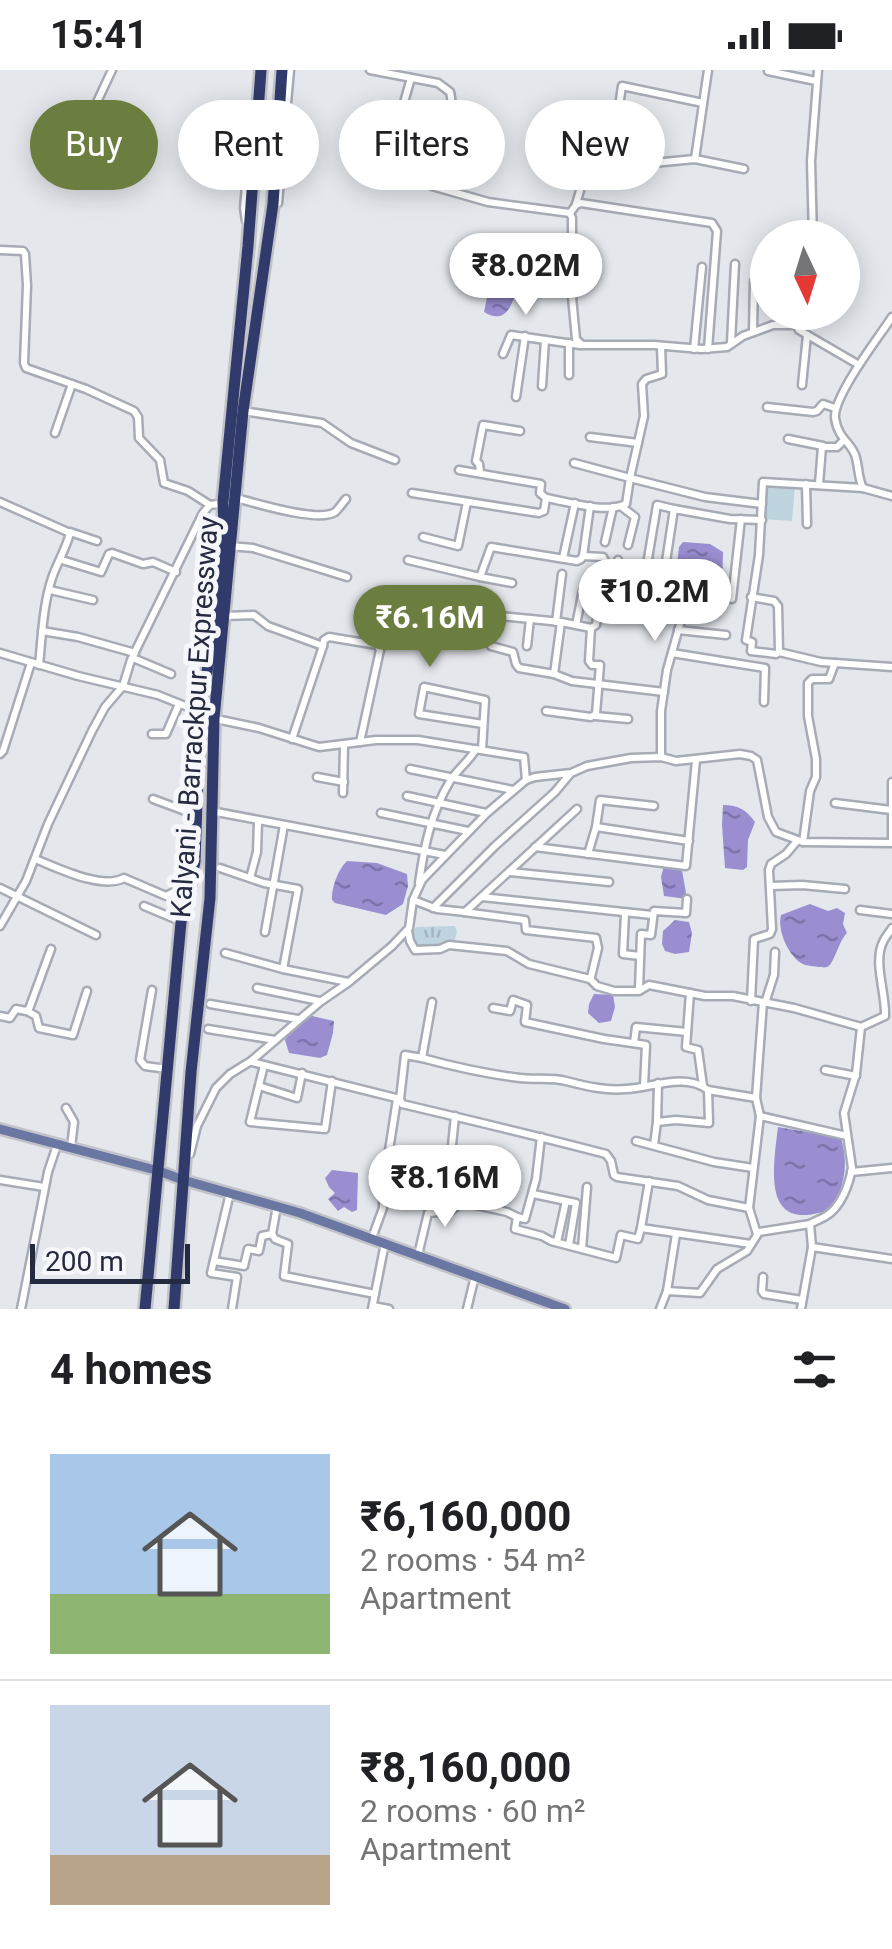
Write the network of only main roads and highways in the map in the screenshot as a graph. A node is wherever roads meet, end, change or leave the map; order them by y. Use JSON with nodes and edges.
{"nodes":[{"id":1,"x":258,"y":70,"type":"edge"},
{"id":2,"x":282,"y":70,"type":"edge"},
{"id":3,"x":225,"y":502,"type":"junction"},
{"id":4,"x":0,"y":1129,"type":"edge"},
{"id":5,"x":159,"y":1171,"type":"junction"},
{"id":6,"x":183,"y":1180,"type":"junction"},
{"id":7,"x":145,"y":1309,"type":"edge"},
{"id":8,"x":174,"y":1309,"type":"edge"},
{"id":9,"x":565,"y":1309,"type":"edge"}],
"edges":[{"from":1,"to":3,"type":"highway"},
{"from":2,"to":3,"type":"highway","name":"Kalyani - Barrackpur Expressway"},
{"from":3,"to":5,"type":"highway"},
{"from":3,"to":6,"type":"highway","name":"Kalyani - Barrackpur Expressway"},
{"from":4,"to":5,"type":"main road"},
{"from":5,"to":6,"type":"main road"},
{"from":5,"to":7,"type":"highway"},
{"from":6,"to":8,"type":"highway","name":"Kalyani - Barrackpur Expressway"},
{"from":6,"to":9,"type":"main road"}]}
